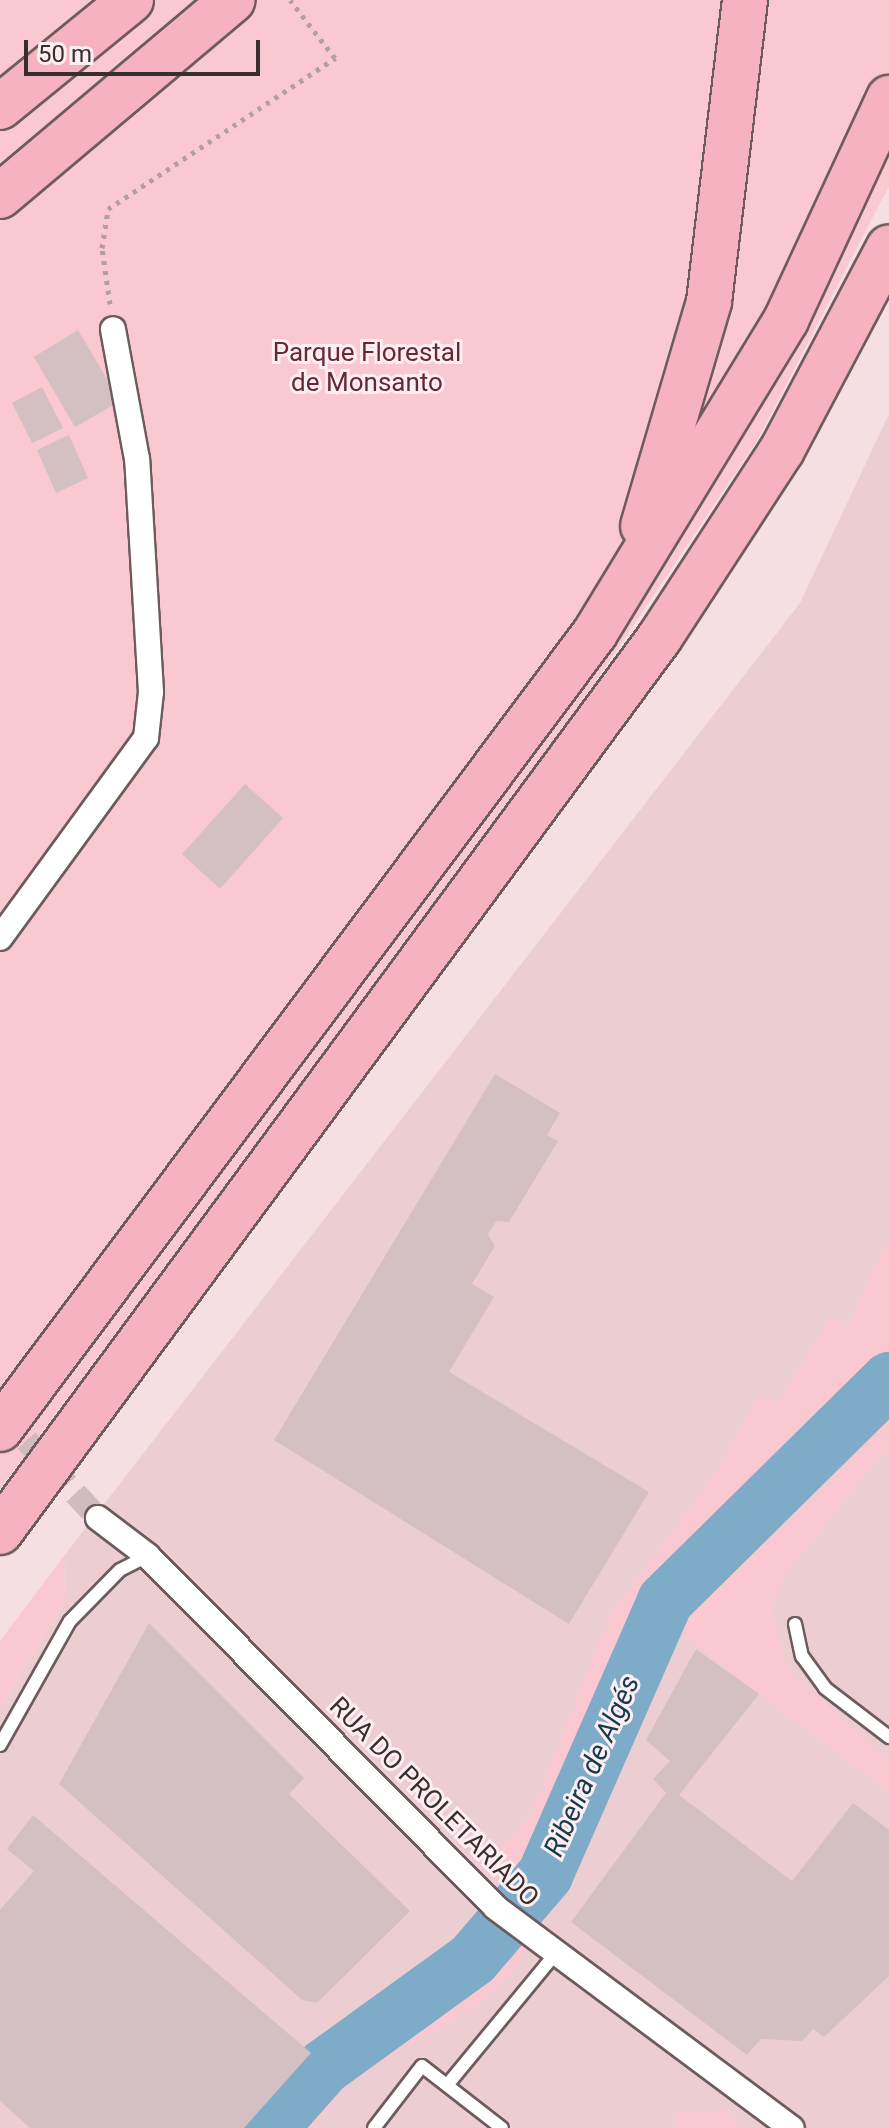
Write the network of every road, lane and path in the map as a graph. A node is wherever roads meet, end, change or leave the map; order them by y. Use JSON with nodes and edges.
{"nodes":[{"id":1,"x":131,"y":0,"type":"edge"},
{"id":2,"x":233,"y":0,"type":"edge"},
{"id":3,"x":290,"y":0,"type":"edge"},
{"id":4,"x":745,"y":0,"type":"edge"},
{"id":5,"x":889,"y":98,"type":"edge"},
{"id":6,"x":0,"y":107,"type":"edge"},
{"id":7,"x":0,"y":196,"type":"edge"},
{"id":8,"x":888,"y":249,"type":"edge"},
{"id":9,"x":113,"y":329,"type":"joint"},
{"id":10,"x":611,"y":608,"type":"junction"},
{"id":11,"x":0,"y":938,"type":"edge"},
{"id":12,"x":0,"y":1429,"type":"edge"},
{"id":13,"x":98,"y":1518,"type":"tunnel mouth"},
{"id":14,"x":0,"y":1532,"type":"edge"},
{"id":15,"x":148,"y":1556,"type":"junction"},
{"id":16,"x":795,"y":1624,"type":"dead end"},
{"id":17,"x":889,"y":1737,"type":"edge"},
{"id":18,"x":0,"y":1745,"type":"edge"},
{"id":19,"x":546,"y":1947,"type":"junction"},
{"id":20,"x":448,"y":2084,"type":"junction"},
{"id":21,"x":374,"y":2128,"type":"edge"},
{"id":22,"x":502,"y":2128,"type":"edge"},
{"id":23,"x":792,"y":2128,"type":"edge"}],
"edges":[{"from":1,"to":6,"type":"highway"},
{"from":2,"to":7,"type":"highway"},
{"from":3,"to":9,"type":"path"},
{"from":4,"to":10,"type":"highway"},
{"from":5,"to":10,"type":"highway"},
{"from":8,"to":14,"type":"highway"},
{"from":9,"to":11,"type":"street"},
{"from":10,"to":12,"type":"highway"},
{"from":13,"to":15,"type":"street","name":"RUA DO PROLETARIADO"},
{"from":15,"to":18,"type":"lane"},
{"from":15,"to":19,"type":"street","name":"RUA DO PROLETARIADO"},
{"from":16,"to":17,"type":"lane"},
{"from":19,"to":20,"type":"lane"},
{"from":19,"to":23,"type":"street","name":"RUA DO PROLETARIADO"},
{"from":20,"to":21,"type":"lane"},
{"from":20,"to":22,"type":"lane"}]}
